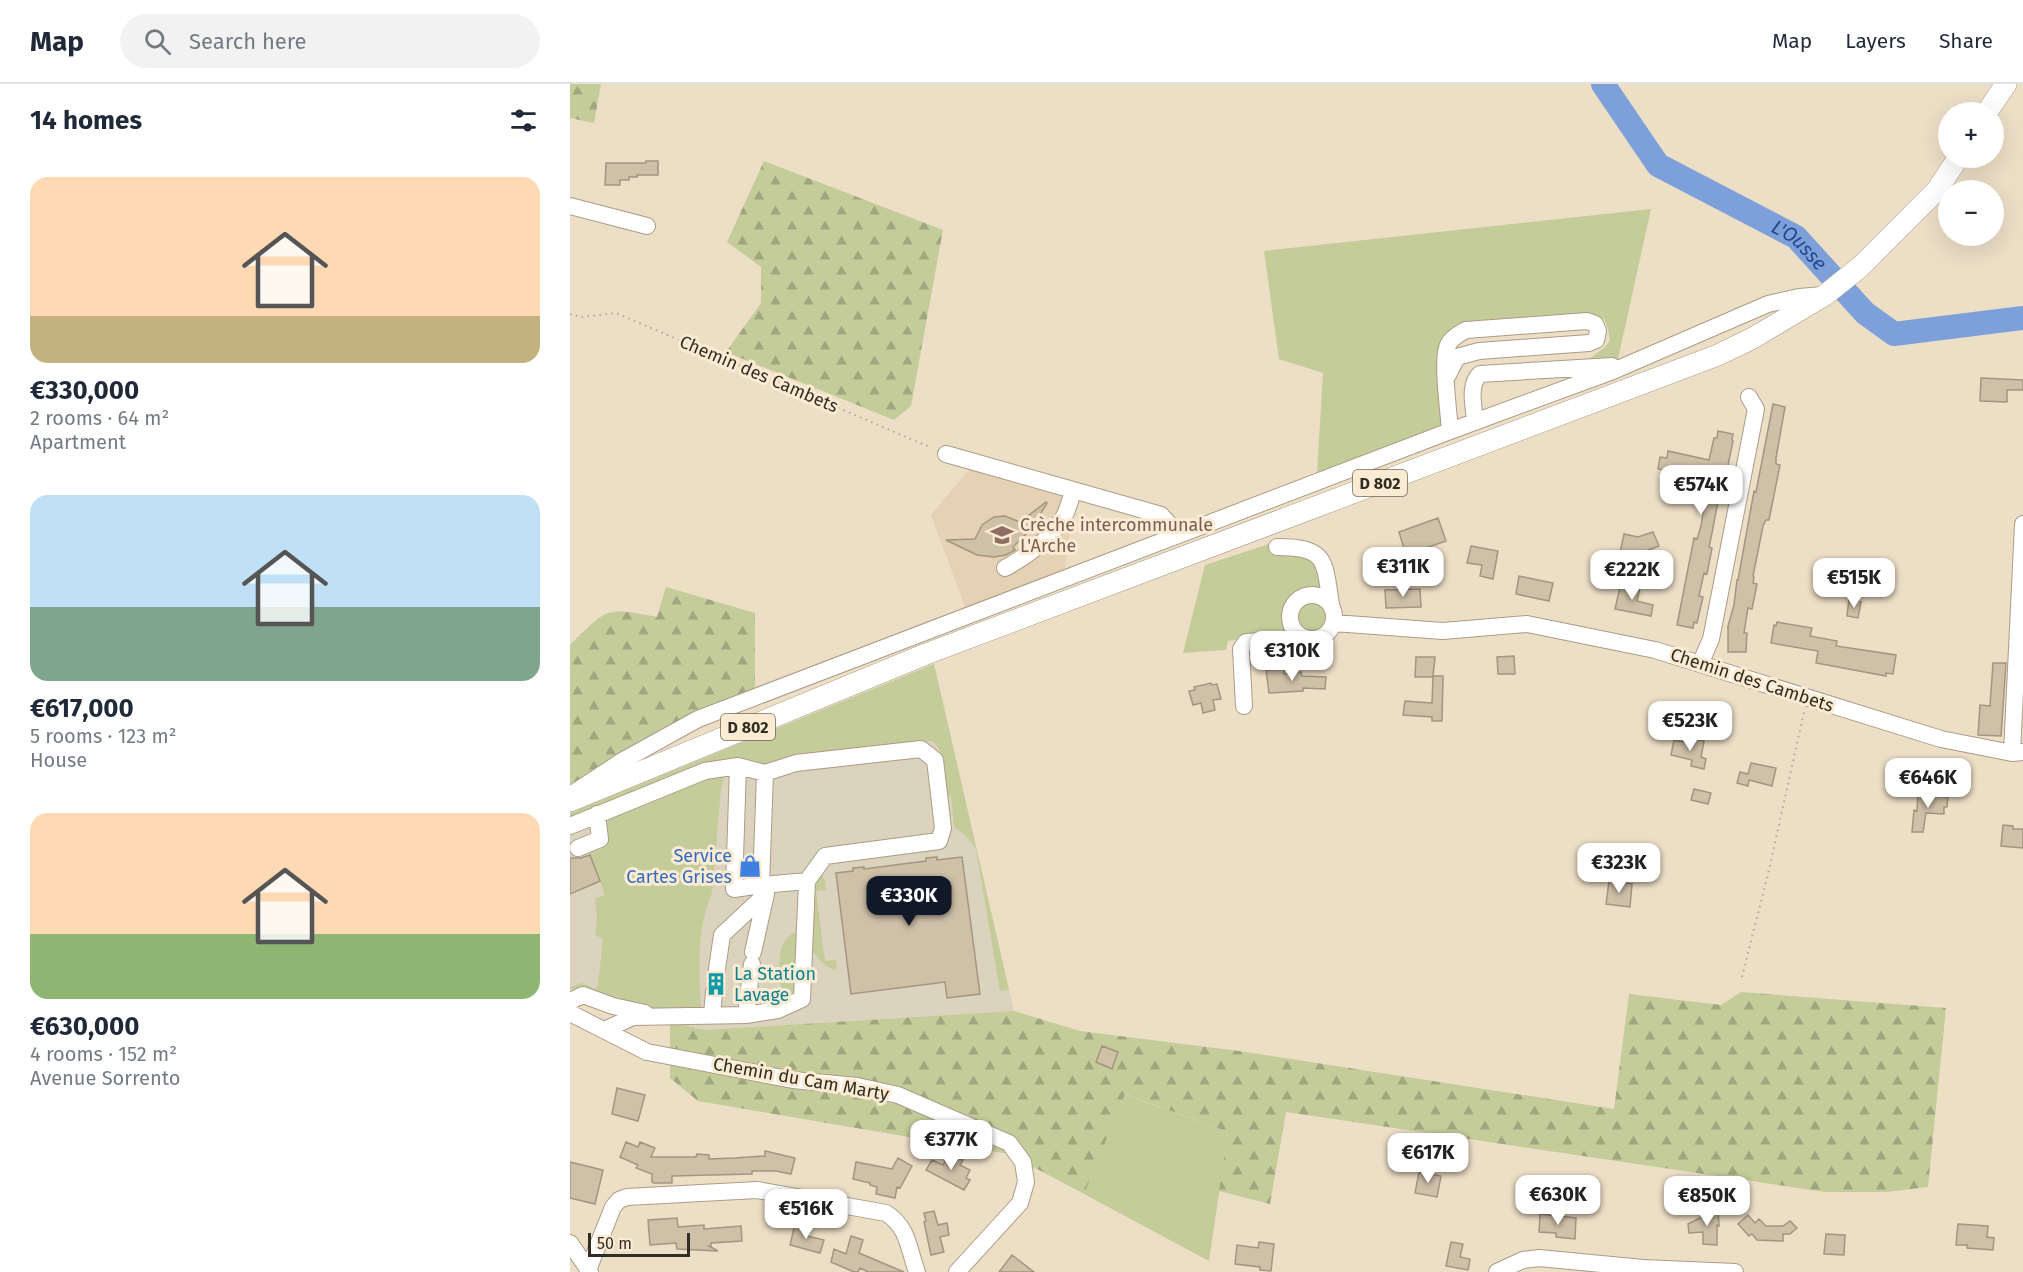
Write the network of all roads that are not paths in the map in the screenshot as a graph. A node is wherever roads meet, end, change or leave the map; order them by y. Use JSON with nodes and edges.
{"nodes":[{"id":1,"x":1951,"y":168,"type":"edge"},
{"id":2,"x":570,"y":206,"type":"edge"},
{"id":3,"x":647,"y":226,"type":"dead end"},
{"id":4,"x":1828,"y":293,"type":"junction"},
{"id":5,"x":1628,"y":365,"type":"junction"},
{"id":6,"x":1447,"y":377,"type":"junction"},
{"id":7,"x":1749,"y":397,"type":"dead end"},
{"id":8,"x":1475,"y":422,"type":"junction"},
{"id":9,"x":1450,"y":430,"type":"junction"},
{"id":10,"x":940,"y":451,"type":"road end"},
{"id":11,"x":1074,"y":491,"type":"junction"},
{"id":12,"x":2023,"y":524,"type":"edge"},
{"id":13,"x":1178,"y":534,"type":"junction"},
{"id":14,"x":1277,"y":547,"type":"dead end"},
{"id":15,"x":1005,"y":568,"type":"dead end"},
{"id":16,"x":1331,"y":604,"type":"junction"},
{"id":17,"x":1334,"y":623,"type":"junction"},
{"id":18,"x":1299,"y":635,"type":"junction"},
{"id":19,"x":1700,"y":664,"type":"junction"},
{"id":20,"x":1244,"y":706,"type":"dead end"},
{"id":21,"x":2018,"y":753,"type":"edge"},
{"id":22,"x":738,"y":766,"type":"junction"},
{"id":23,"x":765,"y":773,"type":"junction"},
{"id":24,"x":570,"y":795,"type":"edge"},
{"id":25,"x":570,"y":801,"type":"edge"},
{"id":26,"x":597,"y":814,"type":"junction"},
{"id":27,"x":570,"y":826,"type":"edge"},
{"id":28,"x":578,"y":848,"type":"dead end"},
{"id":29,"x":807,"y":881,"type":"junction"},
{"id":30,"x":764,"y":889,"type":"junction"},
{"id":31,"x":570,"y":1001,"type":"edge"},
{"id":32,"x":570,"y":1013,"type":"edge"},
{"id":33,"x":712,"y":1015,"type":"junction"},
{"id":34,"x":746,"y":1015,"type":"junction"},
{"id":35,"x":661,"y":1016,"type":"junction"},
{"id":36,"x":604,"y":1030,"type":"junction"},
{"id":37,"x":570,"y":1244,"type":"edge"},
{"id":38,"x":1592,"y":1268,"type":"edge"},
{"id":39,"x":589,"y":1271,"type":"edge"},
{"id":40,"x":917,"y":1272,"type":"edge"},
{"id":41,"x":957,"y":1272,"type":"edge"},
{"id":42,"x":1497,"y":1272,"type":"edge"},
{"id":43,"x":1735,"y":1272,"type":"edge"}],
"edges":[{"from":1,"to":4,"type":"main road","number":"D 802"},
{"from":2,"to":3,"type":"street"},
{"from":4,"to":5,"type":"street"},
{"from":4,"to":25,"type":"main road","number":"D 802"},
{"from":5,"to":8,"type":"street"},
{"from":5,"to":8,"type":"street"},
{"from":6,"to":6,"type":"street"},
{"from":6,"to":9,"type":"street"},
{"from":7,"to":19,"type":"street"},
{"from":8,"to":9,"type":"street"},
{"from":9,"to":13,"type":"street"},
{"from":10,"to":11,"type":"street"},
{"from":11,"to":13,"type":"street"},
{"from":11,"to":15,"type":"street"},
{"from":12,"to":21,"type":"street"},
{"from":13,"to":24,"type":"street"},
{"from":14,"to":16,"type":"street"},
{"from":16,"to":17,"type":"street"},
{"from":16,"to":18,"type":"street"},
{"from":17,"to":18,"type":"street"},
{"from":17,"to":19,"type":"street","name":"Chemin des Cambets"},
{"from":18,"to":20,"type":"street"},
{"from":19,"to":21,"type":"street","name":"Chemin des Cambets"},
{"from":22,"to":23,"type":"street"},
{"from":22,"to":26,"type":"street"},
{"from":22,"to":30,"type":"street"},
{"from":23,"to":29,"type":"street"},
{"from":23,"to":30,"type":"street"},
{"from":26,"to":27,"type":"street"},
{"from":26,"to":28,"type":"street"},
{"from":29,"to":30,"type":"street"},
{"from":29,"to":34,"type":"street"},
{"from":30,"to":33,"type":"street"},
{"from":30,"to":34,"type":"street"},
{"from":31,"to":35,"type":"street"},
{"from":32,"to":36,"type":"street","name":"Chemin du Cam Marty"},
{"from":33,"to":34,"type":"street"},
{"from":33,"to":35,"type":"street"},
{"from":35,"to":36,"type":"street"},
{"from":36,"to":41,"type":"street","name":"Chemin du Cam Marty"},
{"from":37,"to":39,"type":"street"},
{"from":38,"to":42,"type":"street"},
{"from":38,"to":43,"type":"street"},
{"from":39,"to":40,"type":"street"}]}
